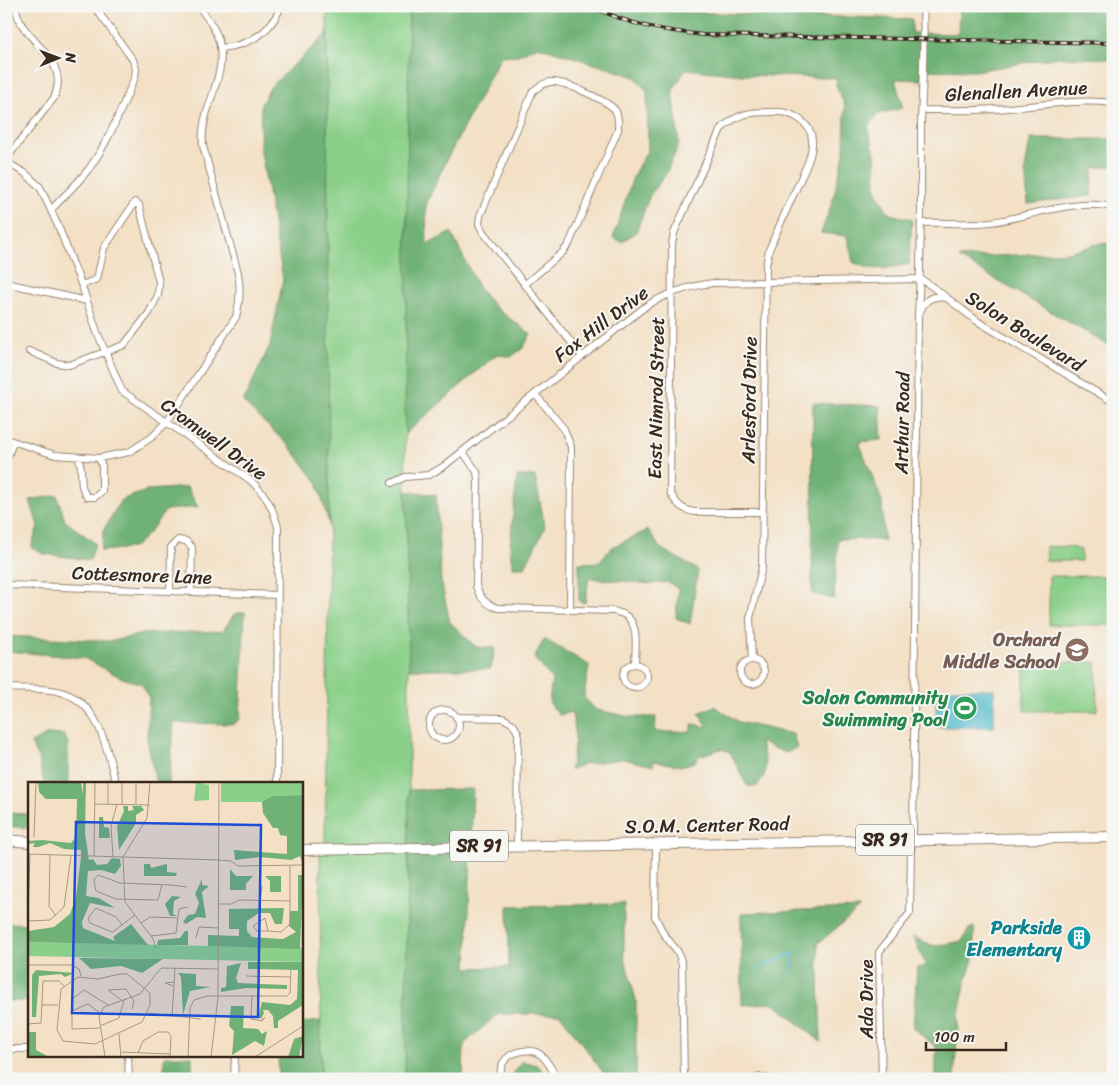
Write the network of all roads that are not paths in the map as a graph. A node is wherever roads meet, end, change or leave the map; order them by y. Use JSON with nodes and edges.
{"nodes":[{"id":1,"x":16,"y":6,"type":"edge"},
{"id":2,"x":94,"y":6,"type":"edge"},
{"id":3,"x":199,"y":6,"type":"edge"},
{"id":4,"x":280,"y":6,"type":"edge"},
{"id":5,"x":923,"y":6,"type":"edge"},
{"id":6,"x":220,"y":48,"type":"junction"},
{"id":7,"x":1113,"y":103,"type":"edge"},
{"id":8,"x":922,"y":110,"type":"junction"},
{"id":9,"x":6,"y":160,"type":"edge"},
{"id":10,"x":1113,"y":207,"type":"edge"},
{"id":11,"x":51,"y":210,"type":"junction"},
{"id":12,"x":921,"y":222,"type":"junction"},
{"id":13,"x":920,"y":279,"type":"junction"},
{"id":14,"x":766,"y":281,"type":"junction"},
{"id":15,"x":6,"y":283,"type":"edge"},
{"id":16,"x":524,"y":284,"type":"junction"},
{"id":17,"x":82,"y":285,"type":"junction"},
{"id":18,"x":672,"y":293,"type":"junction"},
{"id":19,"x":948,"y":300,"type":"junction"},
{"id":20,"x":87,"y":301,"type":"junction"},
{"id":21,"x":918,"y":315,"type":"junction"},
{"id":22,"x":29,"y":351,"type":"dead end"},
{"id":23,"x":106,"y":352,"type":"junction"},
{"id":24,"x":582,"y":356,"type":"junction"},
{"id":25,"x":535,"y":394,"type":"junction"},
{"id":26,"x":1113,"y":402,"type":"edge"},
{"id":27,"x":167,"y":422,"type":"junction"},
{"id":28,"x":9,"y":441,"type":"edge"},
{"id":29,"x":463,"y":452,"type":"junction"},
{"id":30,"x":78,"y":457,"type":"junction"},
{"id":31,"x":99,"y":458,"type":"junction"},
{"id":32,"x":6,"y":461,"type":"edge"},
{"id":33,"x":392,"y":483,"type":"dead end"},
{"id":34,"x":763,"y":512,"type":"junction"},
{"id":35,"x":6,"y":585,"type":"edge"},
{"id":36,"x":170,"y":591,"type":"junction"},
{"id":37,"x":191,"y":592,"type":"junction"},
{"id":38,"x":277,"y":595,"type":"junction"},
{"id":39,"x":570,"y":610,"type":"junction"},
{"id":40,"x":752,"y":660,"type":"dead end"},
{"id":41,"x":635,"y":664,"type":"dead end"},
{"id":42,"x":6,"y":688,"type":"edge"},
{"id":43,"x":456,"y":718,"type":"junction"},
{"id":44,"x":115,"y":782,"type":"edge"},
{"id":45,"x":277,"y":782,"type":"edge"},
{"id":46,"x":1113,"y":837,"type":"edge"},
{"id":47,"x":6,"y":840,"type":"edge"},
{"id":48,"x":913,"y":840,"type":"junction"},
{"id":49,"x":28,"y":842,"type":"edge"},
{"id":50,"x":656,"y":844,"type":"junction"},
{"id":51,"x":517,"y":845,"type":"junction"},
{"id":52,"x":302,"y":850,"type":"edge"},
{"id":53,"x":6,"y":1049,"type":"edge"},
{"id":54,"x":28,"y":1049,"type":"edge"},
{"id":55,"x":128,"y":1058,"type":"edge"},
{"id":56,"x":235,"y":1058,"type":"edge"},
{"id":57,"x":129,"y":1079,"type":"edge"},
{"id":58,"x":234,"y":1079,"type":"edge"},
{"id":59,"x":500,"y":1079,"type":"edge"},
{"id":60,"x":558,"y":1079,"type":"edge"},
{"id":61,"x":684,"y":1079,"type":"edge"},
{"id":62,"x":755,"y":1079,"type":"edge"},
{"id":63,"x":767,"y":1079,"type":"edge"},
{"id":64,"x":882,"y":1079,"type":"edge"}],
"edges":[{"from":1,"to":9,"type":"street"},
{"from":2,"to":11,"type":"street"},
{"from":3,"to":6,"type":"street"},
{"from":4,"to":6,"type":"street"},
{"from":5,"to":8,"type":"street","name":"Arthur Road"},
{"from":6,"to":27,"type":"street"},
{"from":7,"to":8,"type":"street","name":"Glenallen Avenue"},
{"from":8,"to":12,"type":"street","name":"Arthur Road"},
{"from":9,"to":11,"type":"street","name":"Cromwell Drive"},
{"from":10,"to":12,"type":"street"},
{"from":11,"to":17,"type":"street","name":"Cromwell Drive"},
{"from":12,"to":13,"type":"street","name":"Arthur Road"},
{"from":13,"to":14,"type":"street","name":"Fox Hill Drive"},
{"from":13,"to":19,"type":"street","name":"Solon Boulevard"},
{"from":13,"to":21,"type":"street","name":"Arthur Road"},
{"from":14,"to":18,"type":"street","name":"Fox Hill Drive"},
{"from":14,"to":18,"type":"street","name":"Arlesford Drive"},
{"from":14,"to":34,"type":"street","name":"Arlesford Drive"},
{"from":15,"to":20,"type":"street"},
{"from":16,"to":16,"type":"street"},
{"from":16,"to":24,"type":"street"},
{"from":17,"to":20,"type":"street","name":"Cromwell Drive"},
{"from":17,"to":23,"type":"street"},
{"from":18,"to":24,"type":"street","name":"Fox Hill Drive"},
{"from":18,"to":34,"type":"street","name":"East Nimrod Street"},
{"from":19,"to":21,"type":"street","name":"Solon Boulevard"},
{"from":19,"to":26,"type":"street","name":"Solon Boulevard"},
{"from":20,"to":23,"type":"street","name":"Cromwell Drive"},
{"from":21,"to":48,"type":"street","name":"Arthur Road"},
{"from":22,"to":23,"type":"street"},
{"from":23,"to":27,"type":"street","name":"Cromwell Drive"},
{"from":24,"to":25,"type":"street","name":"Fox Hill Drive"},
{"from":25,"to":29,"type":"street","name":"Fox Hill Drive"},
{"from":25,"to":39,"type":"street"},
{"from":27,"to":31,"type":"street"},
{"from":27,"to":38,"type":"street","name":"Cromwell Drive"},
{"from":28,"to":30,"type":"street"},
{"from":28,"to":32,"type":"street"},
{"from":29,"to":33,"type":"street","name":"Fox Hill Drive"},
{"from":29,"to":39,"type":"street"},
{"from":30,"to":31,"type":"street"},
{"from":30,"to":31,"type":"street"},
{"from":34,"to":40,"type":"street","name":"Arlesford Drive"},
{"from":35,"to":36,"type":"street","name":"Cottesmore Lane"},
{"from":36,"to":37,"type":"street","name":"Cottesmore Lane"},
{"from":36,"to":37,"type":"street"},
{"from":37,"to":38,"type":"street","name":"Cottesmore Lane"},
{"from":38,"to":45,"type":"street","name":"Cromwell Drive"},
{"from":39,"to":41,"type":"street"},
{"from":42,"to":44,"type":"street"},
{"from":43,"to":43,"type":"street"},
{"from":43,"to":51,"type":"street"},
{"from":46,"to":48,"type":"main road","name":"S.O.M. Center Road","number":"SR 91"},
{"from":47,"to":49,"type":"main road"},
{"from":48,"to":50,"type":"main road","name":"S.O.M. Center Road","number":"SR 91"},
{"from":48,"to":64,"type":"street","name":"Ada Drive"},
{"from":50,"to":51,"type":"main road","name":"S.O.M. Center Road","number":"SR 91"},
{"from":50,"to":61,"type":"street"},
{"from":51,"to":52,"type":"main road","name":"S.O.M. Center Road","number":"SR 91"},
{"from":53,"to":54,"type":"street"},
{"from":55,"to":57,"type":"street"},
{"from":56,"to":58,"type":"street"},
{"from":59,"to":60,"type":"street"},
{"from":62,"to":63,"type":"street"}]}
